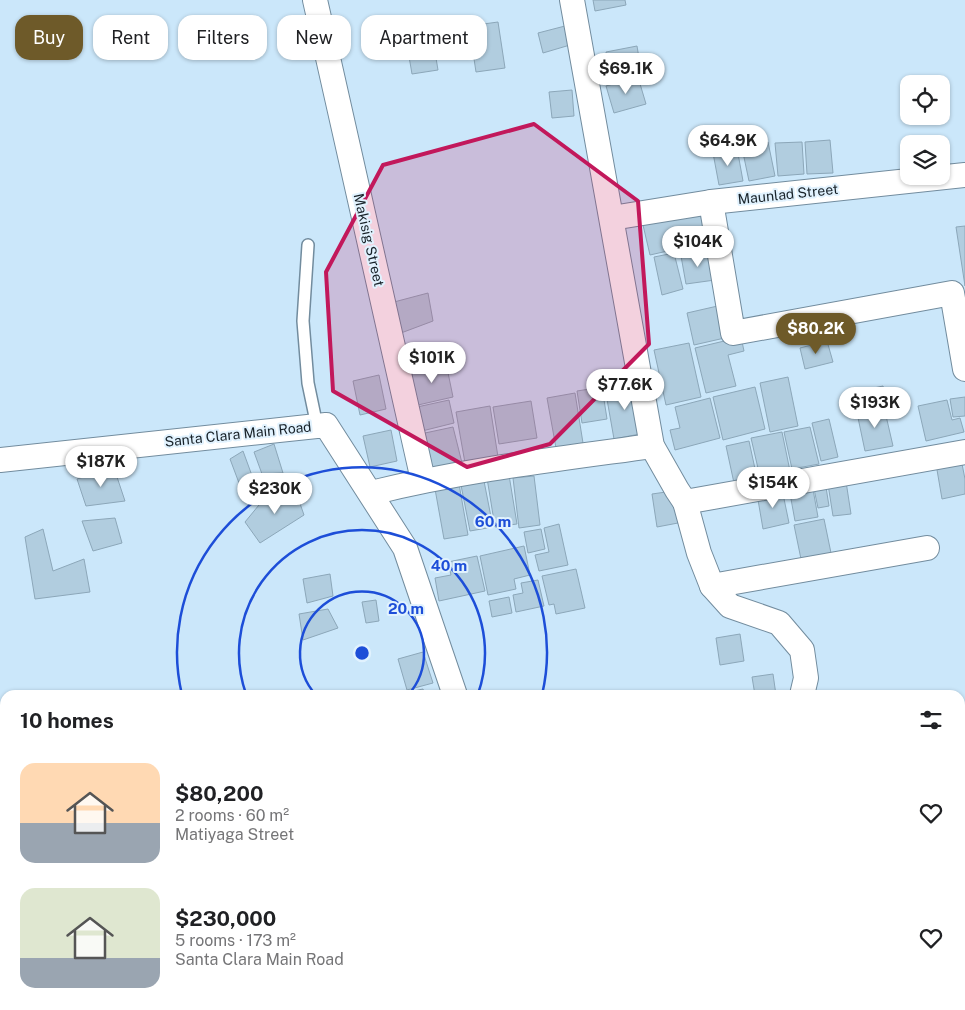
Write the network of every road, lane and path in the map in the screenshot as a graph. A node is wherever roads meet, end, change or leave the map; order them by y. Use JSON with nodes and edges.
{"nodes":[{"id":1,"x":315,"y":0,"type":"edge"},
{"id":2,"x":572,"y":0,"type":"edge"},
{"id":3,"x":965,"y":175,"type":"edge"},
{"id":4,"x":711,"y":202,"type":"junction"},
{"id":5,"x":612,"y":218,"type":"junction"},
{"id":6,"x":308,"y":245,"type":"dead end"},
{"id":7,"x":965,"y":369,"type":"edge"},
{"id":8,"x":317,"y":426,"type":"junction"},
{"id":9,"x":652,"y":446,"type":"junction"},
{"id":10,"x":965,"y":452,"type":"edge"},
{"id":11,"x":0,"y":460,"type":"edge"},
{"id":12,"x":423,"y":480,"type":"junction"},
{"id":13,"x":371,"y":493,"type":"junction"},
{"id":14,"x":686,"y":502,"type":"junction"},
{"id":15,"x":927,"y":548,"type":"dead end"},
{"id":16,"x":712,"y":586,"type":"junction"},
{"id":17,"x":453,"y":690,"type":"edge"},
{"id":18,"x":803,"y":690,"type":"edge"},
{"id":19,"x":403,"y":1010,"type":"edge"},
{"id":20,"x":414,"y":1010,"type":"edge"}],
"edges":[{"from":1,"to":12,"type":"street","name":"Makisig Street"},
{"from":2,"to":5,"type":"street"},
{"from":3,"to":4,"type":"street","name":"Maunlad Street"},
{"from":4,"to":5,"type":"street","name":"Maunlad Street"},
{"from":4,"to":7,"type":"street"},
{"from":5,"to":9,"type":"street"},
{"from":6,"to":8,"type":"lane"},
{"from":8,"to":11,"type":"street","name":"Santa Clara Main Road"},
{"from":8,"to":13,"type":"street","name":"Santa Clara Main Road"},
{"from":9,"to":12,"type":"street"},
{"from":9,"to":14,"type":"street"},
{"from":10,"to":14,"type":"street"},
{"from":12,"to":13,"type":"street"},
{"from":13,"to":17,"type":"street","name":"Santa Clara Main Road"},
{"from":14,"to":16,"type":"street"},
{"from":15,"to":16,"type":"street"},
{"from":16,"to":18,"type":"street"},
{"from":19,"to":20,"type":"lane"}]}
